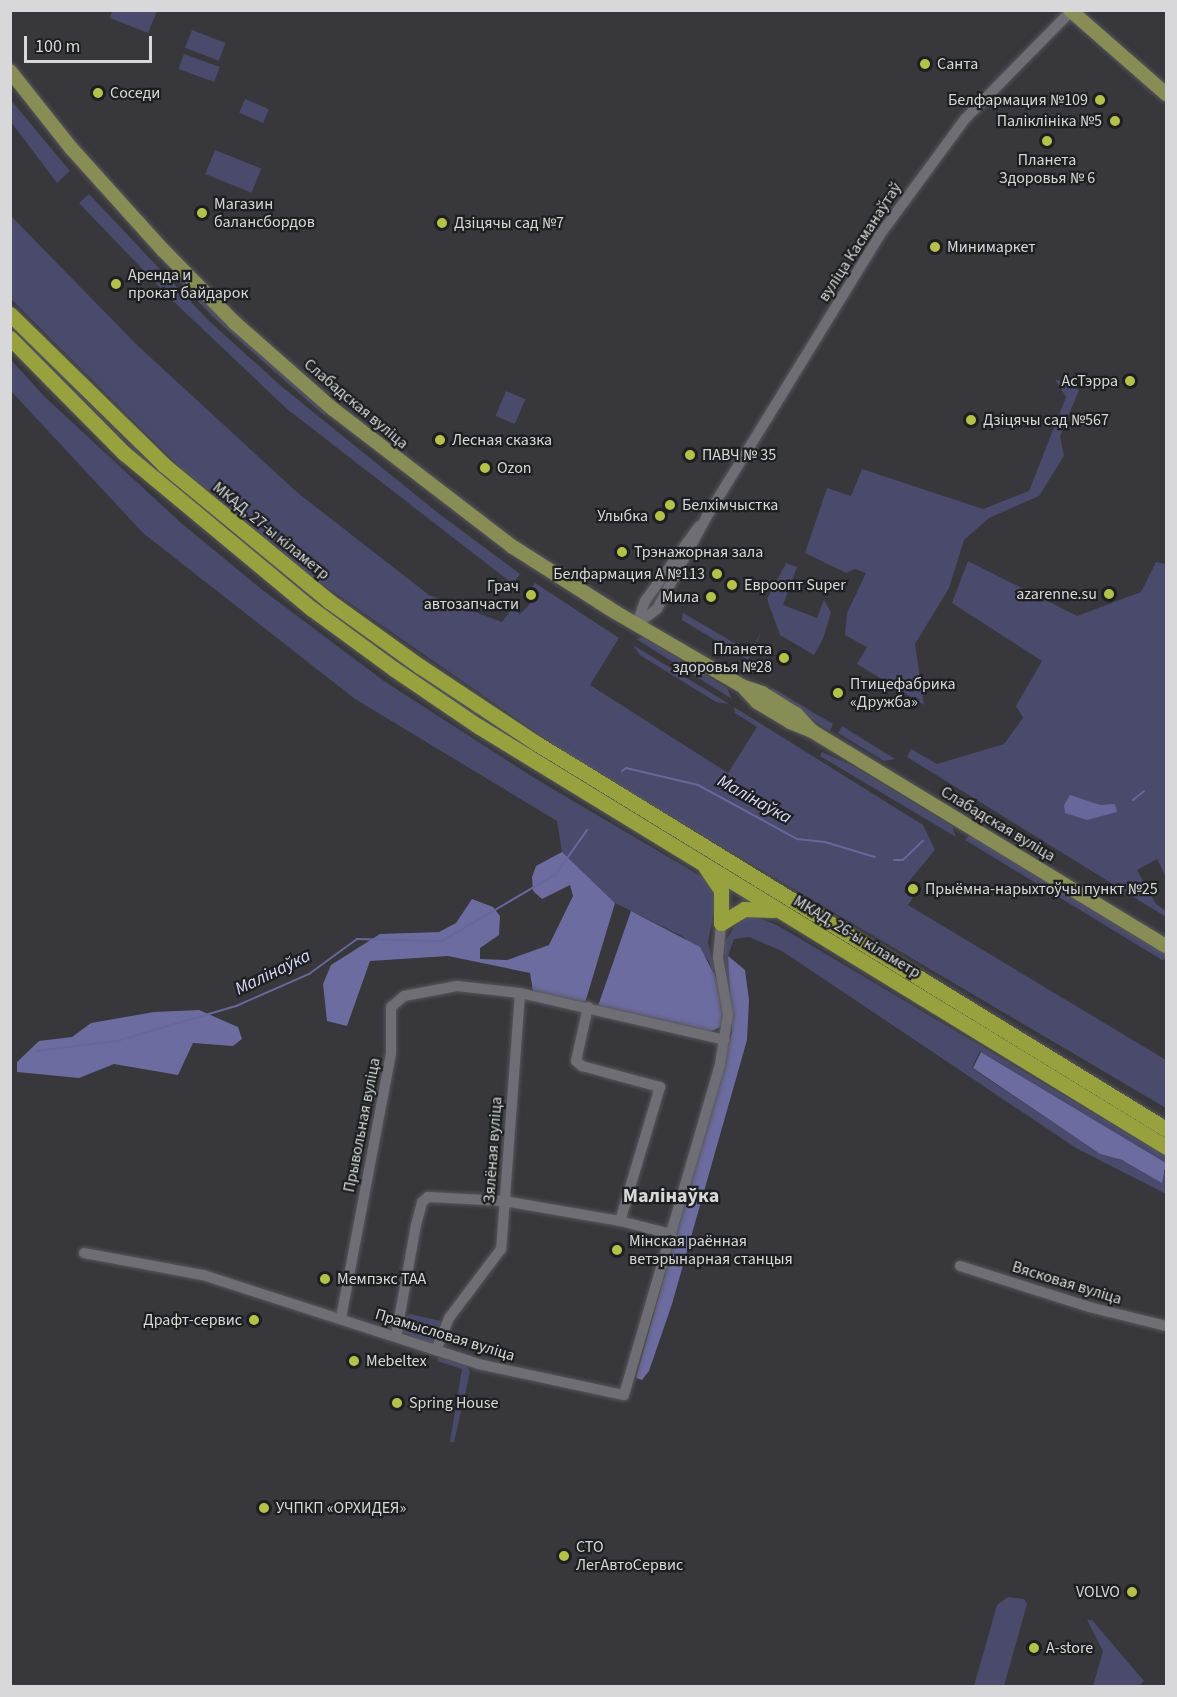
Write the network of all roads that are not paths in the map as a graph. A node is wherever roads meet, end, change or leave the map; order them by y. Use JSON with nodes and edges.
{"nodes":[{"id":1,"x":1071,"y":11,"type":"edge"},
{"id":2,"x":10,"y":71,"type":"edge"},
{"id":3,"x":1167,"y":94,"type":"edge"},
{"id":4,"x":10,"y":314,"type":"edge"},
{"id":5,"x":10,"y":338,"type":"edge"},
{"id":6,"x":637,"y":624,"type":"junction"},
{"id":7,"x":536,"y":742,"type":"joint"},
{"id":8,"x":529,"y":757,"type":"joint"},
{"id":9,"x":703,"y":863,"type":"junction"},
{"id":10,"x":783,"y":914,"type":"junction"},
{"id":11,"x":721,"y":923,"type":"junction"},
{"id":12,"x":1167,"y":946,"type":"edge"},
{"id":13,"x":520,"y":993,"type":"junction"},
{"id":14,"x":588,"y":1007,"type":"junction"},
{"id":15,"x":725,"y":1040,"type":"junction"},
{"id":16,"x":1102,"y":1092,"type":"junction"},
{"id":17,"x":1167,"y":1117,"type":"edge"},
{"id":18,"x":1167,"y":1129,"type":"edge"},
{"id":19,"x":1167,"y":1147,"type":"edge"},
{"id":20,"x":504,"y":1201,"type":"junction"},
{"id":21,"x":620,"y":1221,"type":"junction"},
{"id":22,"x":670,"y":1234,"type":"junction"},
{"id":23,"x":84,"y":1253,"type":"dead end"},
{"id":24,"x":960,"y":1266,"type":"dead end"},
{"id":25,"x":341,"y":1318,"type":"junction"},
{"id":26,"x":1167,"y":1326,"type":"edge"},
{"id":27,"x":396,"y":1336,"type":"junction"},
{"id":28,"x":436,"y":1351,"type":"junction"}],
"edges":[{"from":1,"to":3,"type":"main road"},
{"from":1,"to":6,"type":"street","name":"вуліца Касманаўтаў"},
{"from":2,"to":6,"type":"main road","name":"Слабадская вуліца"},
{"from":4,"to":7,"type":"highway","name":"МКАД, 27-ы кіламетр"},
{"from":5,"to":8,"type":"highway","name":"МКАД, 27-ы кіламетр"},
{"from":6,"to":12,"type":"main road","name":"Слабадская вуліца"},
{"from":7,"to":16,"type":"highway","name":"МКАД, 26-ы кіламетр"},
{"from":8,"to":9,"type":"highway","name":"МКАД, 26-ы кіламетр"},
{"from":9,"to":10,"type":"highway","name":"МКАД, 26-ы кіламетр"},
{"from":9,"to":11,"type":"highway"},
{"from":10,"to":11,"type":"highway"},
{"from":10,"to":19,"type":"highway","name":"МКАД, 26-ы кіламетр"},
{"from":11,"to":15,"type":"street"},
{"from":13,"to":14,"type":"street"},
{"from":13,"to":20,"type":"street","name":"Зялёная вуліца"},
{"from":13,"to":25,"type":"street","name":"Прывольная вуліца"},
{"from":14,"to":15,"type":"street"},
{"from":14,"to":21,"type":"street"},
{"from":15,"to":22,"type":"street"},
{"from":16,"to":17,"type":"highway"},
{"from":16,"to":18,"type":"highway","name":"МКАД, 26-ы кіламетр"},
{"from":20,"to":21,"type":"street"},
{"from":20,"to":27,"type":"street"},
{"from":20,"to":28,"type":"street","name":"Зялёная вуліца"},
{"from":21,"to":22,"type":"street"},
{"from":22,"to":28,"type":"street","name":"Прамысловая вуліца"},
{"from":23,"to":25,"type":"street","name":"Прамысловая вуліца"},
{"from":24,"to":26,"type":"street","name":"Вясковая вуліца"},
{"from":25,"to":27,"type":"street","name":"Прамысловая вуліца"},
{"from":27,"to":28,"type":"street","name":"Прамысловая вуліца"}]}
